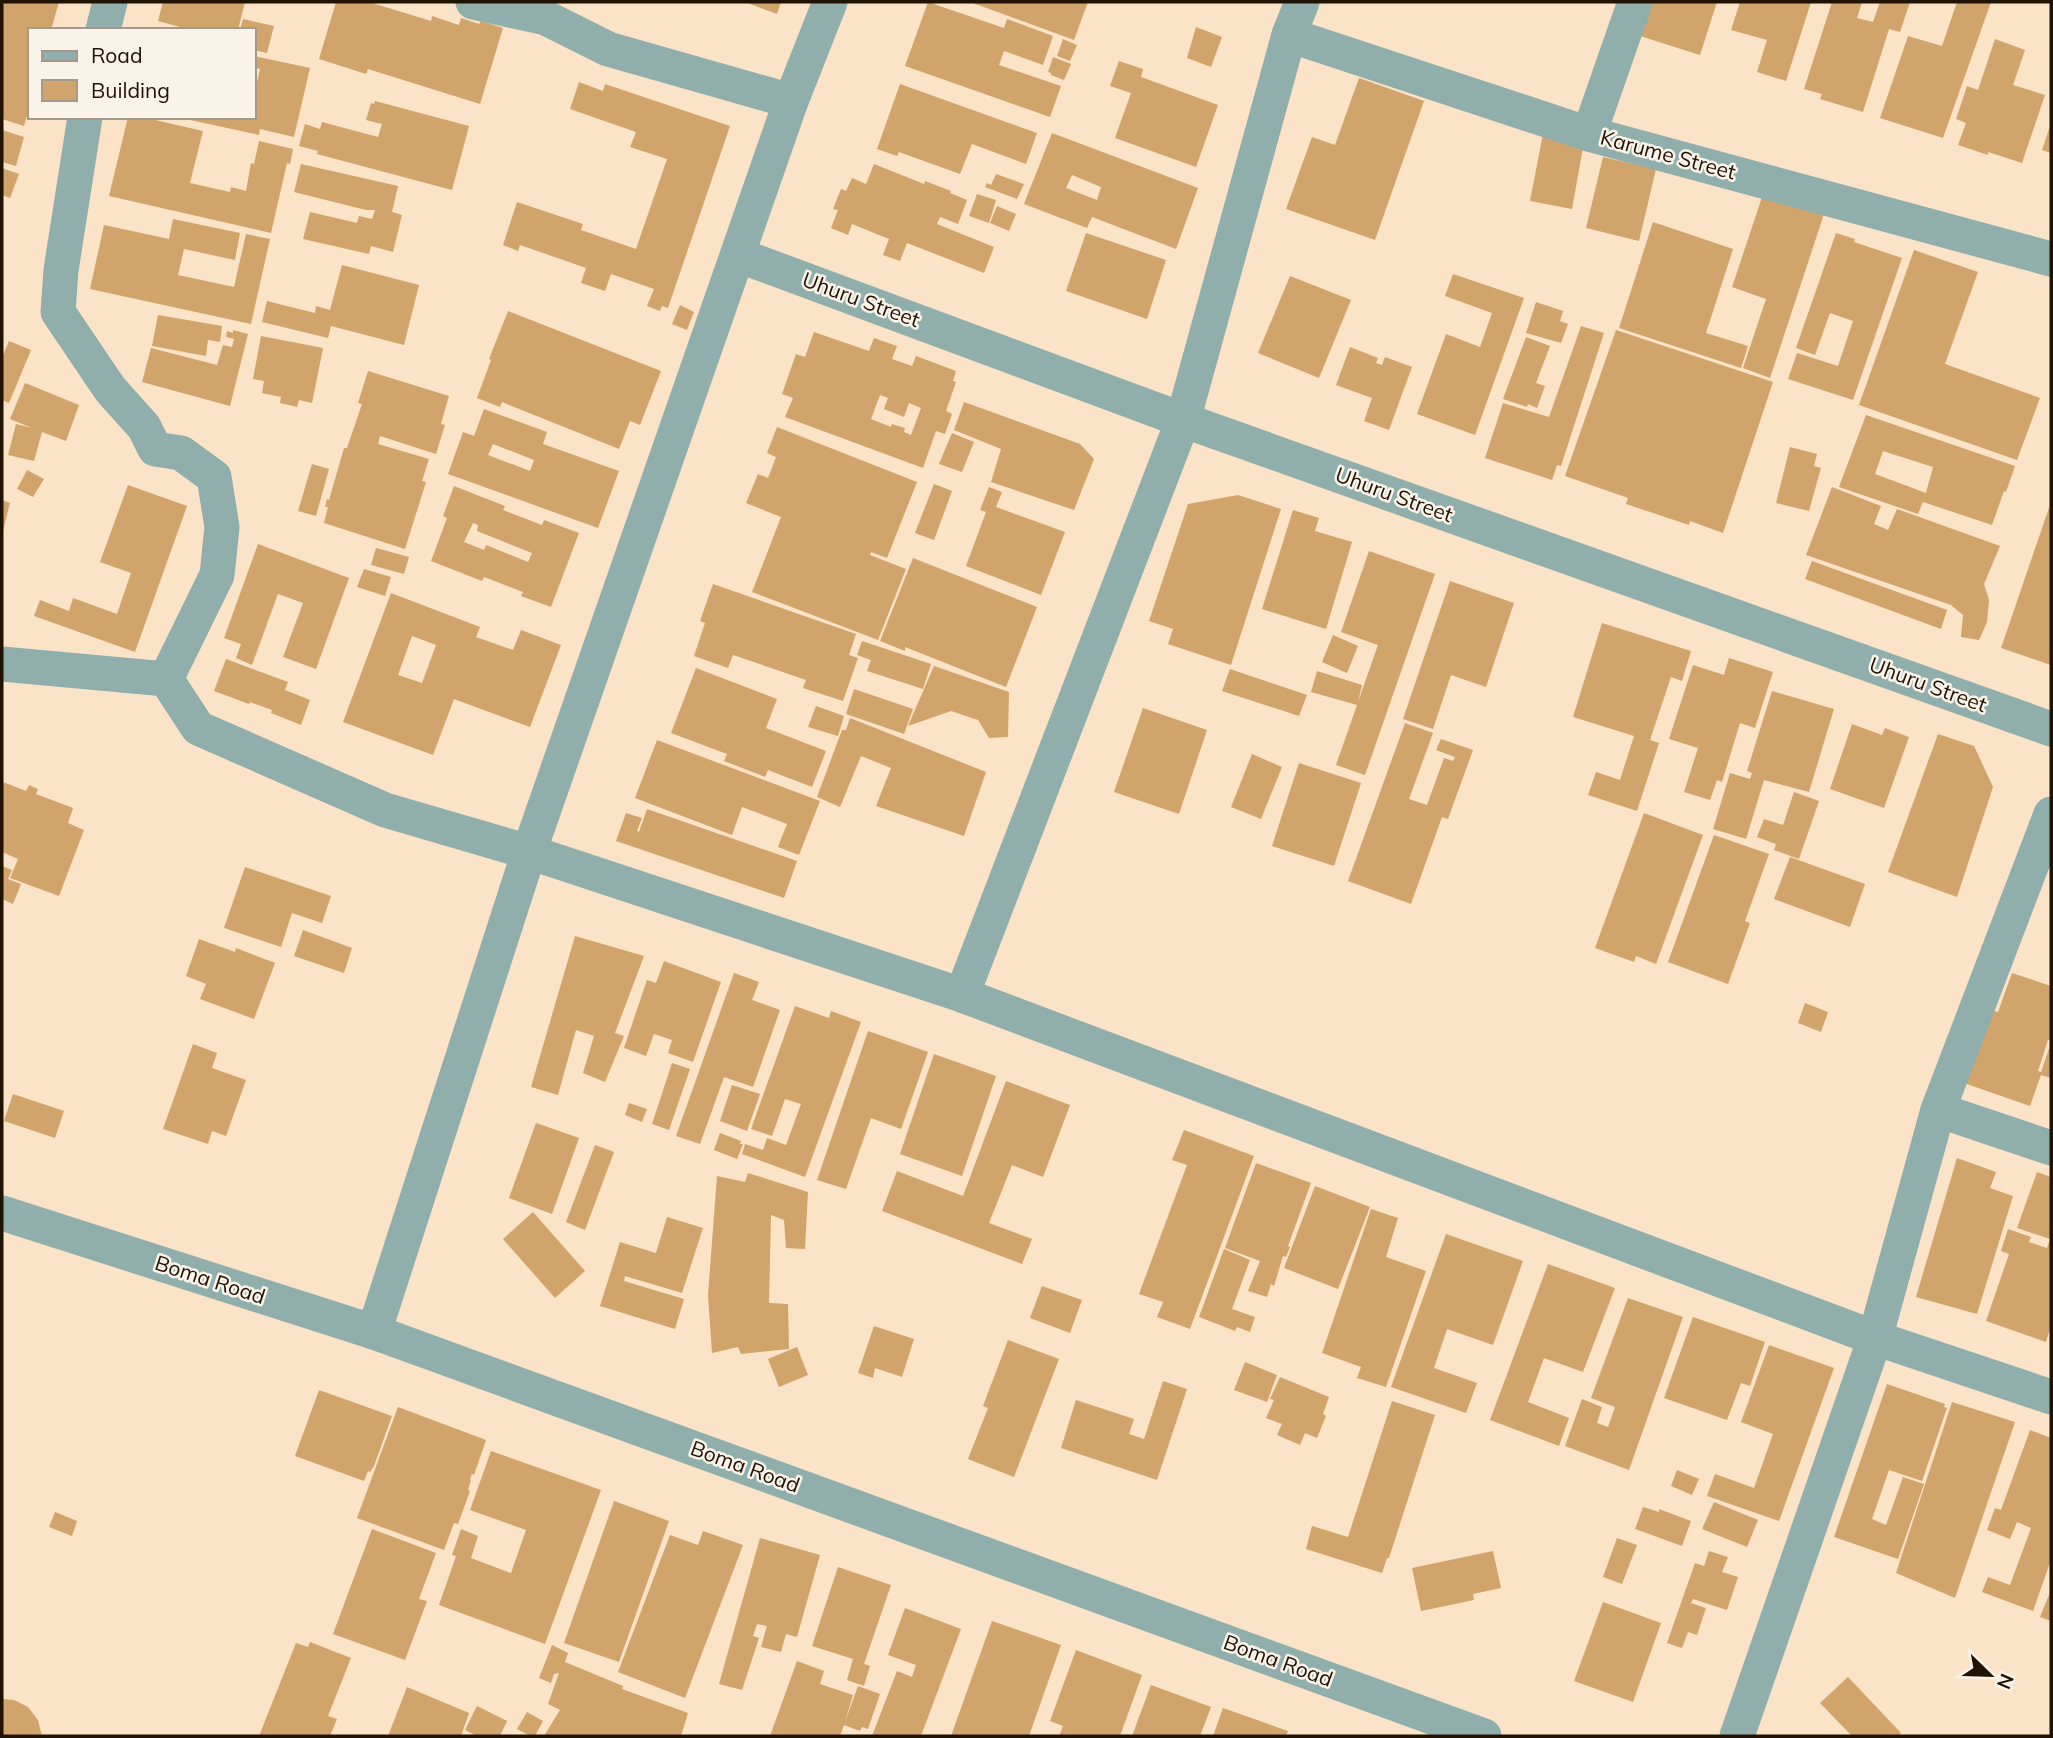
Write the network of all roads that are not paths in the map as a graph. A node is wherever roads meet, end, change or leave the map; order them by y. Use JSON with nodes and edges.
{"nodes":[{"id":1,"x":110,"y":2,"type":"edge"},
{"id":2,"x":472,"y":2,"type":"edge"},
{"id":3,"x":830,"y":2,"type":"edge"},
{"id":4,"x":1301,"y":2,"type":"edge"},
{"id":5,"x":1635,"y":2,"type":"edge"},
{"id":6,"x":549,"y":10,"type":"edge"},
{"id":7,"x":104,"y":28,"type":"edge"},
{"id":8,"x":1289,"y":35,"type":"junction"},
{"id":9,"x":791,"y":101,"type":"junction"},
{"id":10,"x":85,"y":119,"type":"edge"},
{"id":11,"x":1589,"y":134,"type":"junction"},
{"id":12,"x":738,"y":255,"type":"junction"},
{"id":13,"x":2051,"y":259,"type":"edge"},
{"id":14,"x":1183,"y":420,"type":"junction"},
{"id":15,"x":2,"y":664,"type":"edge"},
{"id":16,"x":166,"y":679,"type":"junction"},
{"id":17,"x":2051,"y":729,"type":"edge"},
{"id":18,"x":2051,"y":814,"type":"edge"},
{"id":19,"x":528,"y":852,"type":"junction"},
{"id":20,"x":962,"y":995,"type":"junction"},
{"id":21,"x":1938,"y":1110,"type":"junction"},
{"id":22,"x":2051,"y":1147,"type":"edge"},
{"id":23,"x":2,"y":1213,"type":"edge"},
{"id":24,"x":374,"y":1332,"type":"junction"},
{"id":25,"x":1875,"y":1338,"type":"junction"},
{"id":26,"x":2051,"y":1397,"type":"edge"},
{"id":27,"x":1483,"y":1736,"type":"edge"},
{"id":28,"x":1737,"y":1736,"type":"edge"}],
"edges":[{"from":1,"to":7,"type":"street"},
{"from":2,"to":6,"type":"street"},
{"from":3,"to":9,"type":"street"},
{"from":4,"to":8,"type":"street"},
{"from":5,"to":11,"type":"street"},
{"from":6,"to":9,"type":"street"},
{"from":8,"to":11,"type":"street","name":"Karume Street"},
{"from":8,"to":14,"type":"street"},
{"from":9,"to":12,"type":"street"},
{"from":10,"to":16,"type":"street"},
{"from":11,"to":13,"type":"street","name":"Karume Street"},
{"from":12,"to":14,"type":"street","name":"Uhuru Street"},
{"from":12,"to":19,"type":"street"},
{"from":14,"to":17,"type":"street","name":"Uhuru Street"},
{"from":14,"to":20,"type":"street"},
{"from":15,"to":16,"type":"street"},
{"from":16,"to":19,"type":"street"},
{"from":18,"to":21,"type":"street"},
{"from":19,"to":20,"type":"street"},
{"from":19,"to":24,"type":"street"},
{"from":20,"to":25,"type":"street"},
{"from":21,"to":22,"type":"street"},
{"from":21,"to":25,"type":"street"},
{"from":23,"to":24,"type":"street","name":"Boma Road"},
{"from":24,"to":27,"type":"street","name":"Boma Road"},
{"from":25,"to":26,"type":"street"},
{"from":25,"to":28,"type":"street"}]}
